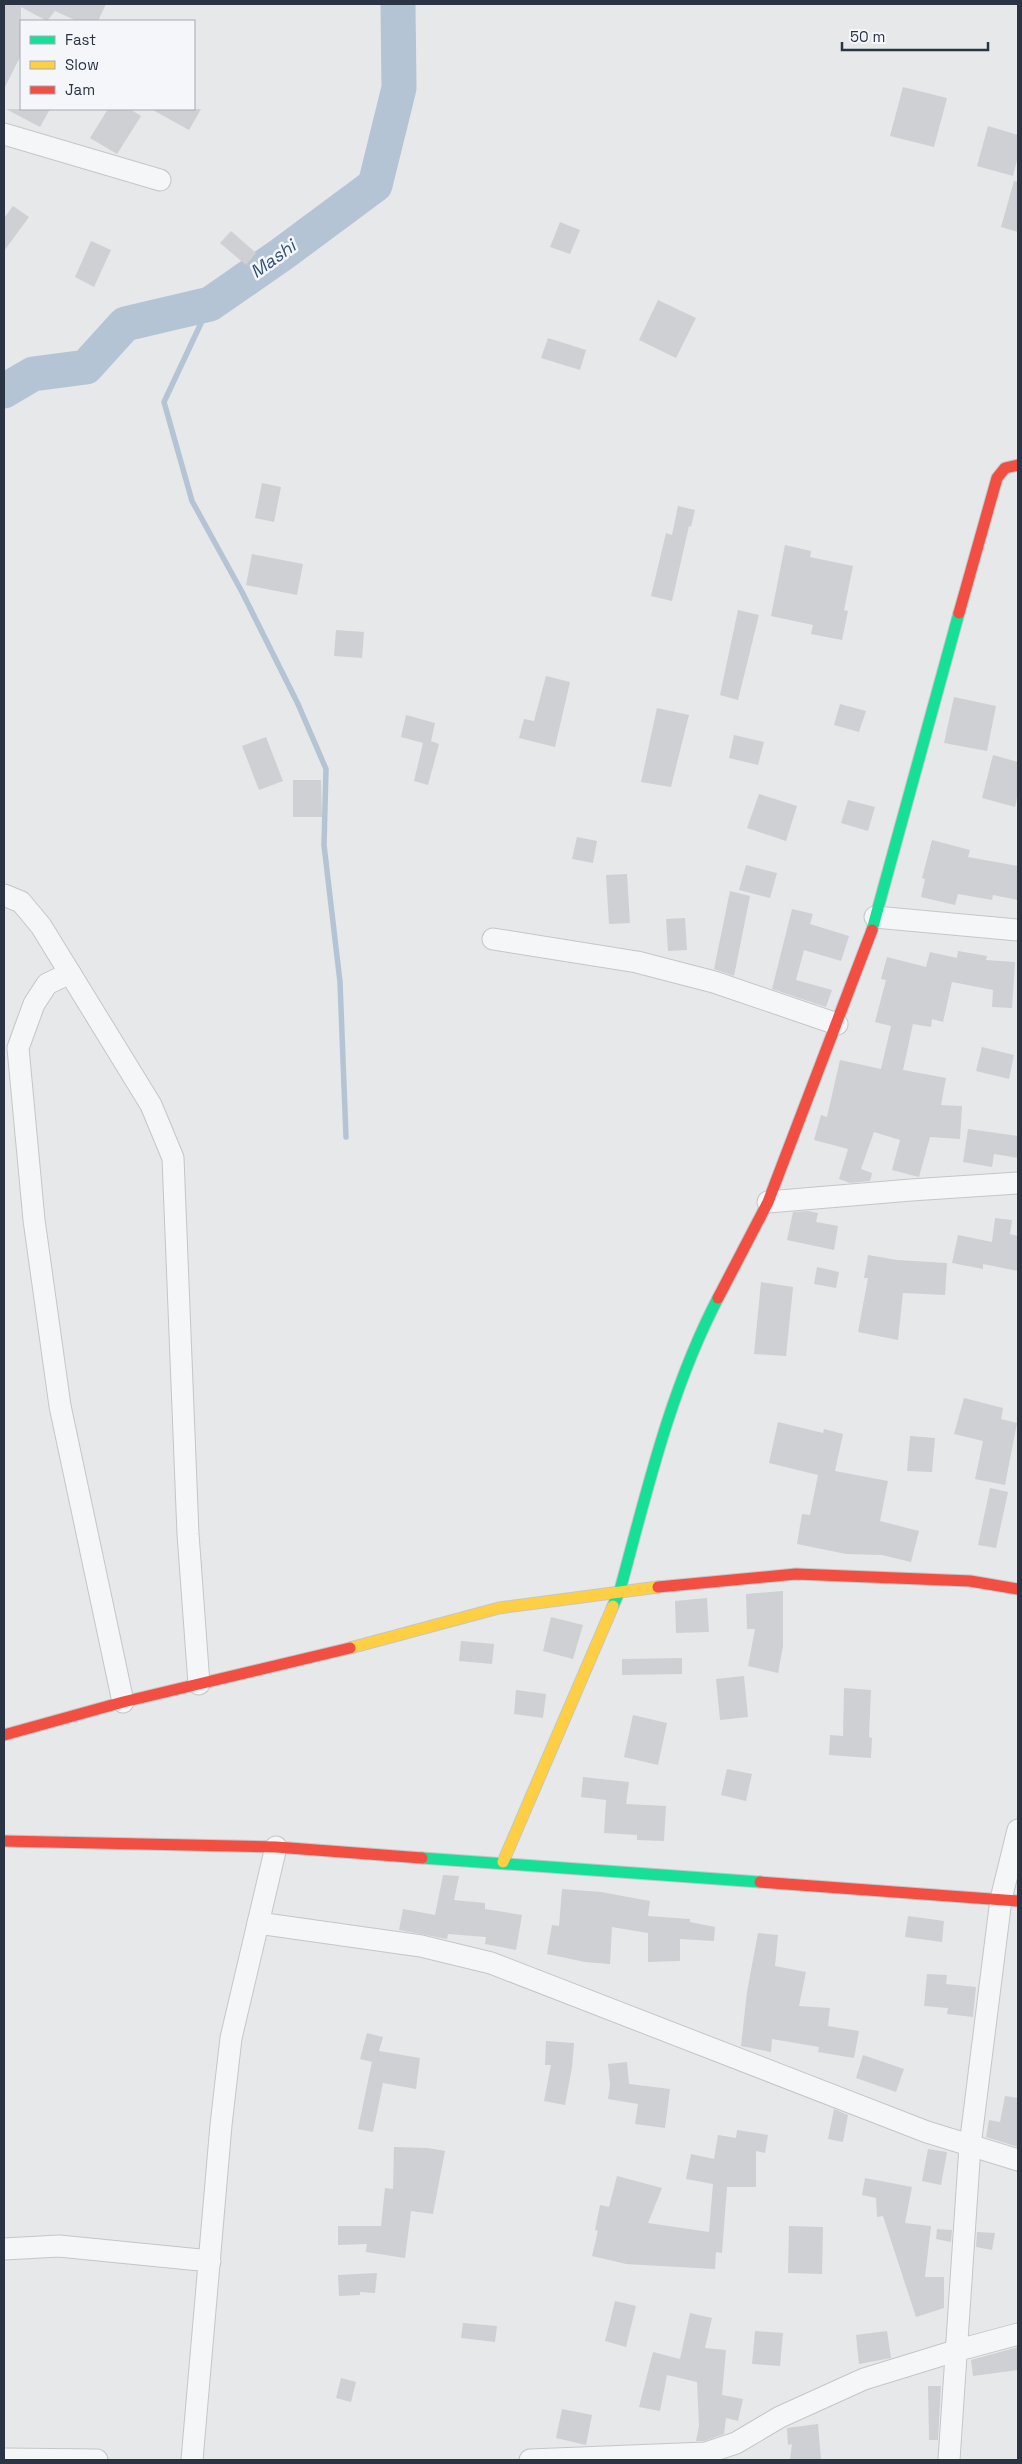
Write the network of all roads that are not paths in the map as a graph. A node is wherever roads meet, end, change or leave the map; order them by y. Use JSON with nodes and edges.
{"nodes":[{"id":1,"x":4,"y":134,"type":"edge"},
{"id":2,"x":160,"y":180,"type":"dead end"},
{"id":3,"x":1018,"y":465,"type":"edge"},
{"id":4,"x":4,"y":895,"type":"edge"},
{"id":5,"x":875,"y":917,"type":"junction"},
{"id":6,"x":1018,"y":930,"type":"edge"},
{"id":7,"x":493,"y":939,"type":"dead end"},
{"id":8,"x":70,"y":973,"type":"junction"},
{"id":9,"x":837,"y":1024,"type":"junction"},
{"id":10,"x":1018,"y":1183,"type":"edge"},
{"id":11,"x":768,"y":1202,"type":"junction"},
{"id":12,"x":1018,"y":1589,"type":"edge"},
{"id":13,"x":620,"y":1590,"type":"junction"},
{"id":14,"x":199,"y":1684,"type":"junction"},
{"id":15,"x":123,"y":1702,"type":"junction"},
{"id":16,"x":4,"y":1735,"type":"edge"},
{"id":17,"x":1018,"y":1830,"type":"edge"},
{"id":18,"x":4,"y":1841,"type":"edge"},
{"id":19,"x":276,"y":1846,"type":"junction"},
{"id":20,"x":503,"y":1862,"type":"junction"},
{"id":21,"x":1010,"y":1900,"type":"edge"},
{"id":22,"x":258,"y":1923,"type":"junction"},
{"id":23,"x":970,"y":2146,"type":"junction"},
{"id":24,"x":1018,"y":2160,"type":"edge"},
{"id":25,"x":4,"y":2249,"type":"edge"},
{"id":26,"x":210,"y":2261,"type":"junction"},
{"id":27,"x":1018,"y":2334,"type":"edge"},
{"id":28,"x":955,"y":2351,"type":"junction"},
{"id":29,"x":706,"y":2453,"type":"junction"},
{"id":30,"x":4,"y":2459,"type":"edge"},
{"id":31,"x":97,"y":2460,"type":"edge"},
{"id":32,"x":192,"y":2460,"type":"edge"},
{"id":33,"x":530,"y":2460,"type":"edge"},
{"id":34,"x":729,"y":2460,"type":"edge"},
{"id":35,"x":949,"y":2460,"type":"edge"}],
"edges":[{"from":1,"to":2,"type":"street"},
{"from":3,"to":5,"type":"street"},
{"from":4,"to":8,"type":"street"},
{"from":5,"to":6,"type":"street"},
{"from":5,"to":9,"type":"street"},
{"from":7,"to":9,"type":"street"},
{"from":8,"to":14,"type":"street"},
{"from":8,"to":15,"type":"street"},
{"from":9,"to":11,"type":"street"},
{"from":10,"to":11,"type":"street"},
{"from":11,"to":13,"type":"street"},
{"from":12,"to":13,"type":"street"},
{"from":13,"to":14,"type":"street"},
{"from":13,"to":20,"type":"street"},
{"from":14,"to":15,"type":"street"},
{"from":15,"to":16,"type":"street"},
{"from":17,"to":21,"type":"street"},
{"from":18,"to":19,"type":"street"},
{"from":19,"to":20,"type":"street"},
{"from":19,"to":22,"type":"street"},
{"from":20,"to":21,"type":"street"},
{"from":21,"to":23,"type":"street"},
{"from":22,"to":23,"type":"street"},
{"from":22,"to":26,"type":"street"},
{"from":23,"to":24,"type":"street"},
{"from":23,"to":28,"type":"street"},
{"from":25,"to":26,"type":"street"},
{"from":26,"to":32,"type":"street"},
{"from":27,"to":28,"type":"street"},
{"from":28,"to":29,"type":"street"},
{"from":28,"to":35,"type":"street"},
{"from":29,"to":33,"type":"street"},
{"from":29,"to":34,"type":"street"},
{"from":30,"to":31,"type":"street"}]}
